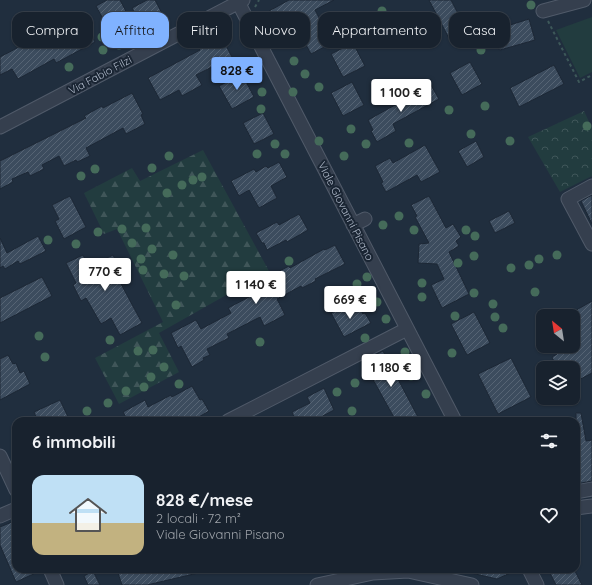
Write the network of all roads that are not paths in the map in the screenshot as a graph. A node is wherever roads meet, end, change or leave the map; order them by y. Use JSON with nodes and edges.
{"nodes":[{"id":1,"x":584,"y":0,"type":"edge"},
{"id":2,"x":590,"y":0,"type":"edge"},
{"id":3,"x":239,"y":1,"type":"edge"},
{"id":4,"x":592,"y":3,"type":"edge"},
{"id":5,"x":543,"y":11,"type":"road end"},
{"id":6,"x":0,"y":127,"type":"edge"},
{"id":7,"x":592,"y":186,"type":"edge"},
{"id":8,"x":365,"y":219,"type":"dead end"},
{"id":9,"x":353,"y":225,"type":"junction"},
{"id":10,"x":592,"y":244,"type":"edge"},
{"id":11,"x":407,"y":329,"type":"junction"},
{"id":12,"x":236,"y":417,"type":"edge"},
{"id":13,"x":453,"y":417,"type":"edge"},
{"id":14,"x":0,"y":456,"type":"edge"},
{"id":15,"x":12,"y":482,"type":"edge"},
{"id":16,"x":592,"y":489,"type":"edge"},
{"id":17,"x":580,"y":491,"type":"edge"},
{"id":18,"x":592,"y":506,"type":"edge"},
{"id":19,"x":580,"y":508,"type":"edge"},
{"id":20,"x":12,"y":511,"type":"edge"},
{"id":21,"x":0,"y":516,"type":"edge"},
{"id":22,"x":52,"y":573,"type":"edge"},
{"id":23,"x":383,"y":573,"type":"edge"},
{"id":24,"x":420,"y":573,"type":"edge"},
{"id":25,"x":531,"y":573,"type":"edge"},
{"id":26,"x":57,"y":585,"type":"edge"},
{"id":27,"x":316,"y":585,"type":"edge"},
{"id":28,"x":472,"y":585,"type":"edge"},
{"id":29,"x":537,"y":585,"type":"edge"}],
"edges":[{"from":1,"to":5,"type":"street"},
{"from":2,"to":4,"type":"street"},
{"from":3,"to":6,"type":"street","name":"Via Fabio Filzi"},
{"from":3,"to":9,"type":"street","name":"Viale Giovanni Pisano"},
{"from":7,"to":10,"type":"street"},
{"from":8,"to":9,"type":"street"},
{"from":9,"to":11,"type":"street","name":"Viale Giovanni Pisano"},
{"from":11,"to":12,"type":"street"},
{"from":11,"to":13,"type":"street","name":"Viale Giovanni Pisano"},
{"from":14,"to":15,"type":"street"},
{"from":16,"to":17,"type":"street"},
{"from":18,"to":19,"type":"street"},
{"from":20,"to":21,"type":"street"},
{"from":22,"to":26,"type":"street"},
{"from":23,"to":27,"type":"street"},
{"from":24,"to":28,"type":"street"},
{"from":25,"to":29,"type":"street"}]}
